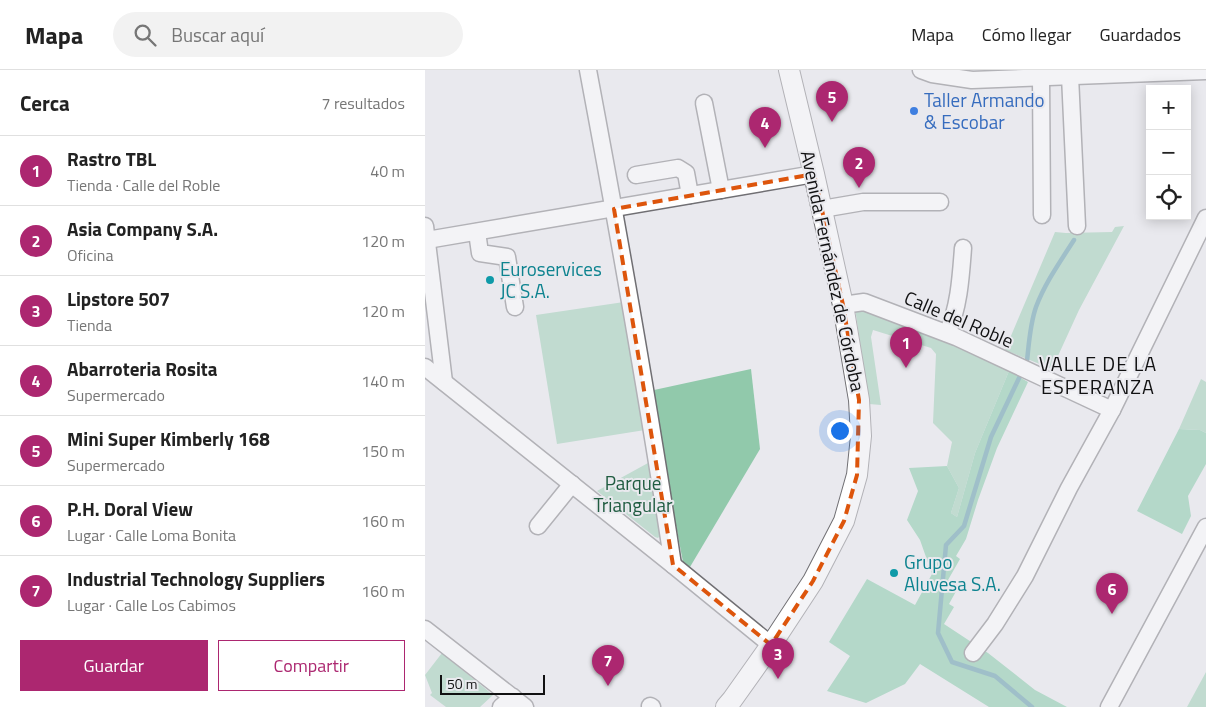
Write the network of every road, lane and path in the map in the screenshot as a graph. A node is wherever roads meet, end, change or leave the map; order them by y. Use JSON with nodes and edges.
{"nodes":[{"id":1,"x":588,"y":70,"type":"edge"},
{"id":2,"x":789,"y":70,"type":"edge"},
{"id":3,"x":921,"y":70,"type":"edge"},
{"id":4,"x":1206,"y":71,"type":"edge"},
{"id":5,"x":961,"y":74,"type":"edge"},
{"id":6,"x":1079,"y":74,"type":"edge"},
{"id":7,"x":1041,"y":78,"type":"junction"},
{"id":8,"x":704,"y":103,"type":"dead end"},
{"id":9,"x":814,"y":174,"type":"junction"},
{"id":10,"x":636,"y":175,"type":"dead end"},
{"id":11,"x":721,"y":190,"type":"junction"},
{"id":12,"x":690,"y":195,"type":"junction"},
{"id":13,"x":940,"y":202,"type":"dead end"},
{"id":14,"x":614,"y":208,"type":"junction"},
{"id":15,"x":822,"y":209,"type":"junction"},
{"id":16,"x":1042,"y":215,"type":"dead end"},
{"id":17,"x":1206,"y":218,"type":"edge"},
{"id":18,"x":1077,"y":226,"type":"dead end"},
{"id":19,"x":477,"y":232,"type":"junction"},
{"id":20,"x":426,"y":233,"type":"edge"},
{"id":21,"x":963,"y":248,"type":"dead end"},
{"id":22,"x":843,"y":305,"type":"junction"},
{"id":23,"x":515,"y":307,"type":"dead end"},
{"id":24,"x":947,"y":333,"type":"junction"},
{"id":25,"x":425,"y":367,"type":"edge"},
{"id":26,"x":444,"y":382,"type":"junction"},
{"id":27,"x":1112,"y":410,"type":"junction"},
{"id":28,"x":572,"y":484,"type":"junction"},
{"id":29,"x":538,"y":526,"type":"dead end"},
{"id":30,"x":1206,"y":526,"type":"edge"},
{"id":31,"x":673,"y":565,"type":"junction"},
{"id":32,"x":425,"y":629,"type":"edge"},
{"id":33,"x":771,"y":645,"type":"junction"},
{"id":34,"x":973,"y":653,"type":"dead end"},
{"id":35,"x":513,"y":704,"type":"edge"},
{"id":36,"x":733,"y":705,"type":"edge"},
{"id":37,"x":1109,"y":707,"type":"edge"}],
"edges":[{"from":1,"to":14,"type":"street"},
{"from":2,"to":9,"type":"main road","name":"Avenida Fernández de Córdoba"},
{"from":3,"to":5,"type":"street"},
{"from":4,"to":6,"type":"street"},
{"from":5,"to":7,"type":"street"},
{"from":6,"to":7,"type":"street"},
{"from":6,"to":18,"type":"street"},
{"from":7,"to":16,"type":"street"},
{"from":8,"to":11,"type":"street"},
{"from":9,"to":11,"type":"street"},
{"from":9,"to":15,"type":"main road","name":"Avenida Fernández de Córdoba"},
{"from":10,"to":12,"type":"street"},
{"from":11,"to":12,"type":"street"},
{"from":12,"to":14,"type":"street"},
{"from":13,"to":15,"type":"street"},
{"from":14,"to":19,"type":"street"},
{"from":14,"to":31,"type":"street"},
{"from":15,"to":22,"type":"main road","name":"Avenida Fernández de Córdoba"},
{"from":17,"to":27,"type":"street"},
{"from":19,"to":20,"type":"street"},
{"from":19,"to":23,"type":"street"},
{"from":20,"to":26,"type":"street"},
{"from":21,"to":24,"type":"street"},
{"from":22,"to":24,"type":"street","name":"Calle del Roble"},
{"from":22,"to":33,"type":"main road","name":"Avenida Fernández de Córdoba"},
{"from":24,"to":27,"type":"street","name":"Calle del Roble"},
{"from":25,"to":26,"type":"street"},
{"from":26,"to":28,"type":"street"},
{"from":27,"to":34,"type":"street"},
{"from":28,"to":29,"type":"street"},
{"from":28,"to":31,"type":"street"},
{"from":30,"to":37,"type":"street"},
{"from":31,"to":33,"type":"street"},
{"from":32,"to":35,"type":"street"},
{"from":33,"to":36,"type":"main road","name":"Avenida Fernández de Córdoba"}]}
